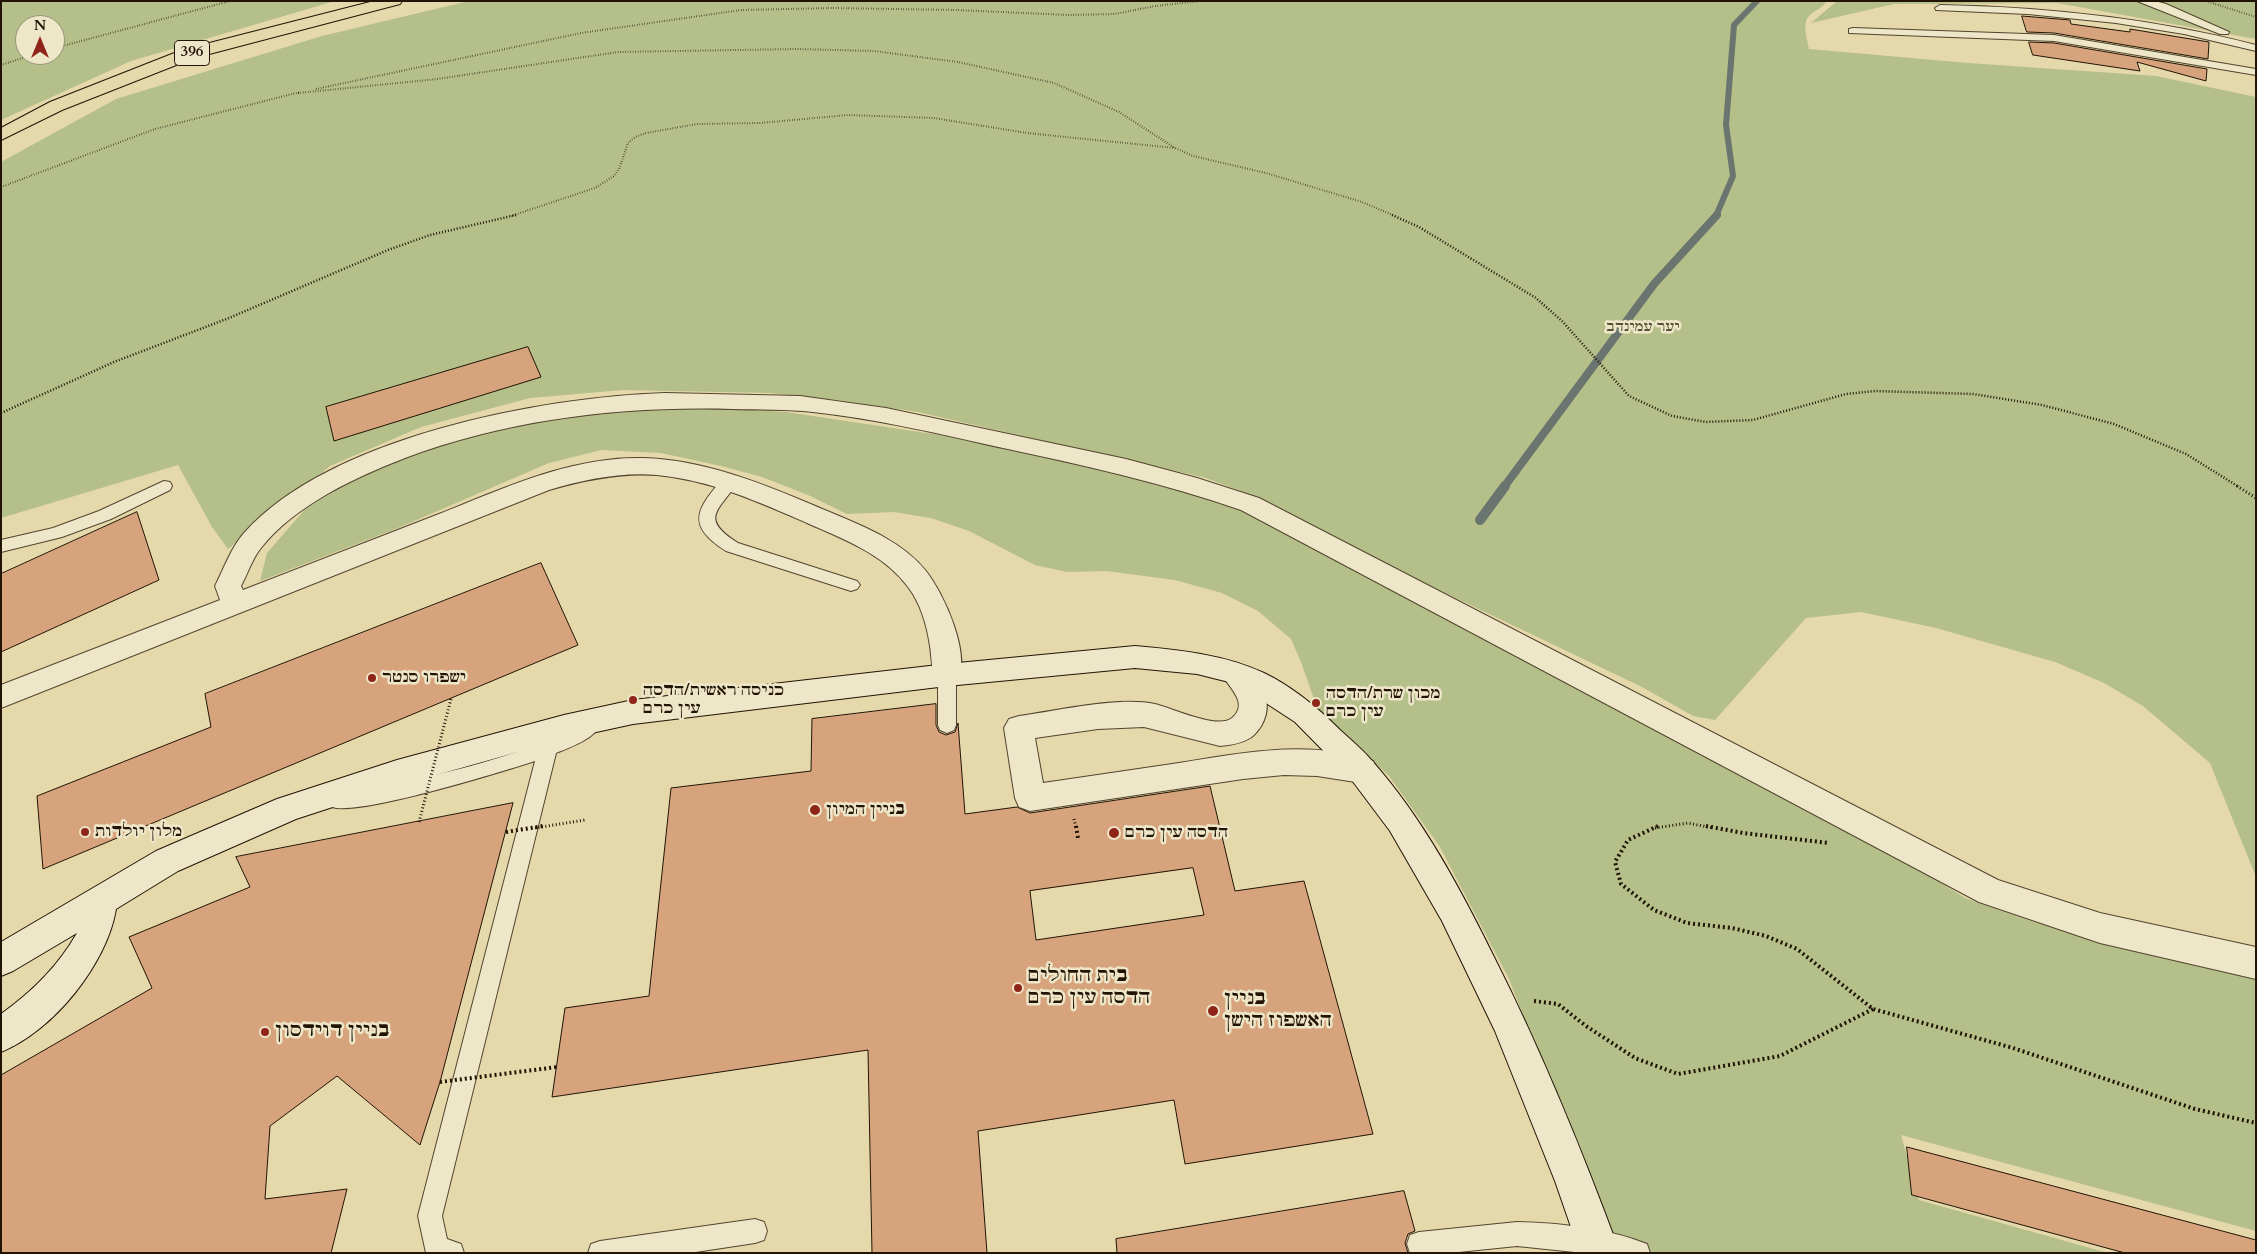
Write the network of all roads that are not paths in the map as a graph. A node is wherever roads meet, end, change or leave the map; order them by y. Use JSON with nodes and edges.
{"nodes":[{"id":1,"x":394,"y":1,"type":"edge"},
{"id":2,"x":2142,"y":1,"type":"edge"},
{"id":3,"x":1940,"y":8,"type":"dead end"},
{"id":4,"x":1853,"y":31,"type":"dead end"},
{"id":5,"x":2256,"y":47,"type":"edge"},
{"id":6,"x":2256,"y":72,"type":"edge"},
{"id":7,"x":1,"y":136,"type":"edge"},
{"id":8,"x":730,"y":481,"type":"junction"},
{"id":9,"x":164,"y":486,"type":"dead end"},
{"id":10,"x":1,"y":546,"type":"edge"},
{"id":11,"x":851,"y":585,"type":"dead end"},
{"id":12,"x":235,"y":605,"type":"junction"},
{"id":13,"x":1236,"y":673,"type":"junction"},
{"id":14,"x":947,"y":675,"type":"junction"},
{"id":15,"x":1,"y":697,"type":"edge"},
{"id":16,"x":598,"y":719,"type":"junction"},
{"id":17,"x":947,"y":725,"type":"dead end"},
{"id":18,"x":547,"y":750,"type":"junction"},
{"id":19,"x":1362,"y":770,"type":"junction"},
{"id":20,"x":288,"y":808,"type":"junction"},
{"id":21,"x":100,"y":900,"type":"junction"},
{"id":22,"x":1,"y":960,"type":"edge"},
{"id":23,"x":2256,"y":963,"type":"edge"},
{"id":24,"x":1,"y":1035,"type":"edge"},
{"id":25,"x":755,"y":1231,"type":"dead end"},
{"id":26,"x":1419,"y":1244,"type":"dead end"},
{"id":27,"x":1598,"y":1247,"type":"edge"},
{"id":28,"x":452,"y":1253,"type":"edge"},
{"id":29,"x":600,"y":1253,"type":"edge"},
{"id":30,"x":1638,"y":1253,"type":"edge"}],
"edges":[{"from":1,"to":7,"type":"main road","number":"396"},
{"from":2,"to":5,"type":"lane"},
{"from":3,"to":5,"type":"lane"},
{"from":4,"to":6,"type":"lane"},
{"from":8,"to":11,"type":"lane"},
{"from":8,"to":12,"type":"street"},
{"from":8,"to":14,"type":"street"},
{"from":9,"to":10,"type":"lane"},
{"from":12,"to":15,"type":"street"},
{"from":12,"to":23,"type":"street"},
{"from":13,"to":14,"type":"street"},
{"from":13,"to":19,"type":"street"},
{"from":13,"to":19,"type":"street"},
{"from":14,"to":16,"type":"street"},
{"from":14,"to":17,"type":"lane"},
{"from":16,"to":18,"type":"lane"},
{"from":16,"to":20,"type":"street"},
{"from":18,"to":20,"type":"lane"},
{"from":18,"to":28,"type":"lane"},
{"from":19,"to":27,"type":"street"},
{"from":20,"to":21,"type":"street"},
{"from":21,"to":22,"type":"street"},
{"from":21,"to":24,"type":"street"},
{"from":25,"to":29,"type":"lane"},
{"from":26,"to":27,"type":"lane"},
{"from":27,"to":30,"type":"lane"}]}
